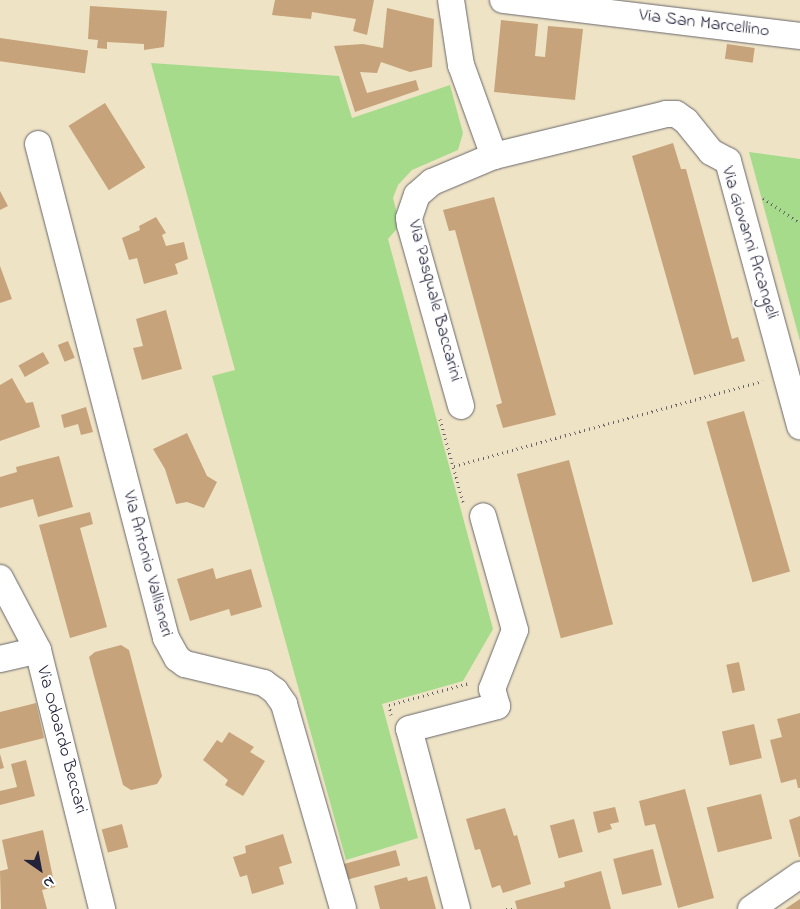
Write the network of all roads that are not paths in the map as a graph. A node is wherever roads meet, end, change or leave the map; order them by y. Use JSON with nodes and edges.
{"nodes":[{"id":1,"x":451,"y":0,"type":"edge"},
{"id":2,"x":514,"y":1,"type":"edge"},
{"id":3,"x":800,"y":36,"type":"edge"},
{"id":4,"x":38,"y":144,"type":"dead end"},
{"id":5,"x":494,"y":156,"type":"junction"},
{"id":6,"x":461,"y":406,"type":"road end"},
{"id":7,"x":800,"y":426,"type":"edge"},
{"id":8,"x":483,"y":516,"type":"road end"},
{"id":9,"x":0,"y":578,"type":"edge"},
{"id":10,"x":38,"y":650,"type":"junction"},
{"id":11,"x":0,"y":659,"type":"edge"},
{"id":12,"x":800,"y":875,"type":"edge"},
{"id":13,"x":102,"y":909,"type":"edge"},
{"id":14,"x":343,"y":909,"type":"edge"},
{"id":15,"x":457,"y":909,"type":"edge"},
{"id":16,"x":751,"y":909,"type":"edge"}],
"edges":[{"from":1,"to":5,"type":"street"},
{"from":2,"to":3,"type":"street","name":"Via San Marcellino"},
{"from":4,"to":14,"type":"street","name":"Via Antonio Vallisneri"},
{"from":5,"to":6,"type":"street","name":"Via Pasquale Baccarini"},
{"from":5,"to":7,"type":"street","name":"Via Giovanni Arcangeli"},
{"from":8,"to":15,"type":"street"},
{"from":9,"to":10,"type":"street","name":"Via Odoardo Beccari"},
{"from":10,"to":11,"type":"street"},
{"from":10,"to":13,"type":"street","name":"Via Odoardo Beccari"},
{"from":12,"to":16,"type":"street"}]}
